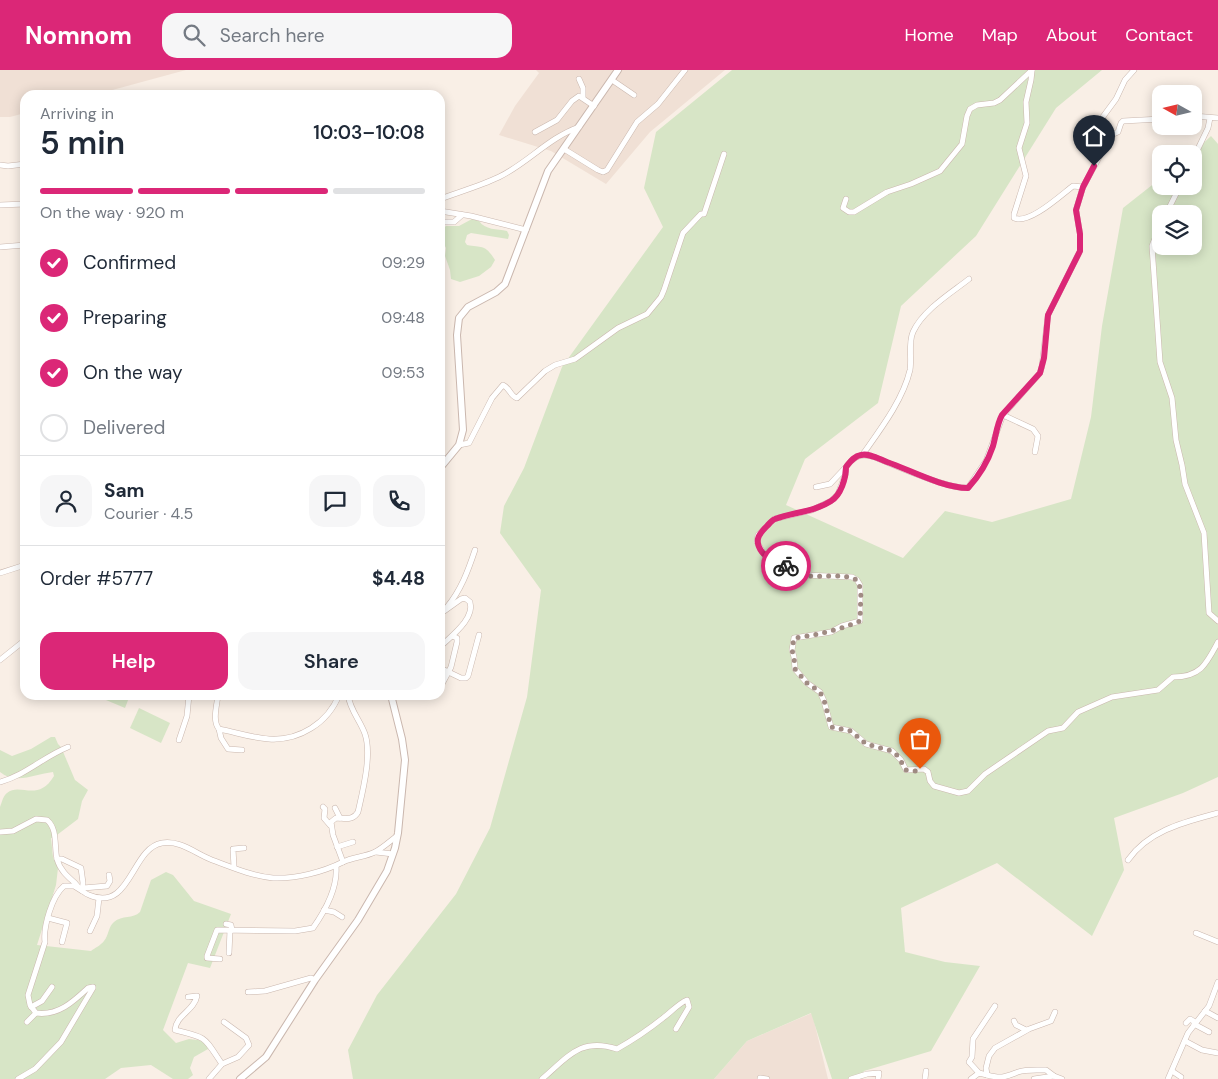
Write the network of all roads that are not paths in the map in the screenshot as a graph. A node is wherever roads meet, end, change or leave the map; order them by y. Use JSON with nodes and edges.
{"nodes":[{"id":1,"x":618,"y":70,"type":"edge"},
{"id":2,"x":685,"y":70,"type":"edge"},
{"id":3,"x":1032,"y":70,"type":"edge"},
{"id":4,"x":1134,"y":70,"type":"edge"},
{"id":5,"x":580,"y":79,"type":"dead end"},
{"id":6,"x":612,"y":80,"type":"junction"},
{"id":7,"x":634,"y":95,"type":"dead end"},
{"id":8,"x":583,"y":97,"type":"junction"},
{"id":9,"x":594,"y":106,"type":"junction"},
{"id":10,"x":1202,"y":117,"type":"edge"},
{"id":11,"x":1210,"y":118,"type":"junction"},
{"id":12,"x":1218,"y":118,"type":"edge"},
{"id":13,"x":1152,"y":120,"type":"edge"},
{"id":14,"x":579,"y":127,"type":"junction"},
{"id":15,"x":535,"y":132,"type":"dead end"},
{"id":16,"x":1111,"y":135,"type":"junction"},
{"id":17,"x":1200,"y":145,"type":"edge"},
{"id":18,"x":564,"y":149,"type":"junction"},
{"id":19,"x":724,"y":154,"type":"dead end"},
{"id":20,"x":0,"y":165,"type":"edge"},
{"id":21,"x":20,"y":165,"type":"edge"},
{"id":22,"x":1083,"y":187,"type":"junction"},
{"id":23,"x":445,"y":197,"type":"edge"},
{"id":24,"x":846,"y":199,"type":"dead end"},
{"id":25,"x":20,"y":204,"type":"edge"},
{"id":26,"x":0,"y":205,"type":"edge"},
{"id":27,"x":445,"y":212,"type":"edge"},
{"id":28,"x":462,"y":215,"type":"junction"},
{"id":29,"x":445,"y":222,"type":"edge"},
{"id":30,"x":526,"y":230,"type":"junction"},
{"id":31,"x":20,"y":246,"type":"edge"},
{"id":32,"x":0,"y":248,"type":"edge"},
{"id":33,"x":1153,"y":255,"type":"edge"},
{"id":34,"x":969,"y":279,"type":"dead end"},
{"id":35,"x":1002,"y":415,"type":"junction"},
{"id":36,"x":459,"y":445,"type":"junction"},
{"id":37,"x":1035,"y":452,"type":"dead end"},
{"id":38,"x":863,"y":454,"type":"junction"},
{"id":39,"x":445,"y":462,"type":"edge"},
{"id":40,"x":846,"y":467,"type":"junction"},
{"id":41,"x":816,"y":487,"type":"dead end"},
{"id":42,"x":475,"y":550,"type":"dead end"},
{"id":43,"x":20,"y":566,"type":"edge"},
{"id":44,"x":3,"y":572,"type":"edge"},
{"id":45,"x":0,"y":579,"type":"edge"},
{"id":46,"x":445,"y":609,"type":"edge"},
{"id":47,"x":445,"y":611,"type":"edge"},
{"id":48,"x":1218,"y":621,"type":"edge"},
{"id":49,"x":479,"y":634,"type":"dead end"},
{"id":50,"x":452,"y":636,"type":"junction"},
{"id":51,"x":445,"y":642,"type":"edge"},
{"id":52,"x":1218,"y":642,"type":"edge"},
{"id":53,"x":20,"y":644,"type":"edge"},
{"id":54,"x":0,"y":660,"type":"edge"},
{"id":55,"x":445,"y":670,"type":"edge"},
{"id":56,"x":449,"y":672,"type":"junction"},
{"id":57,"x":445,"y":679,"type":"edge"},
{"id":58,"x":188,"y":700,"type":"edge"},
{"id":59,"x":218,"y":700,"type":"edge"},
{"id":60,"x":337,"y":700,"type":"edge"},
{"id":61,"x":349,"y":700,"type":"edge"},
{"id":62,"x":392,"y":700,"type":"edge"},
{"id":63,"x":219,"y":729,"type":"junction"},
{"id":64,"x":179,"y":740,"type":"dead end"},
{"id":65,"x":68,"y":748,"type":"dead end"},
{"id":66,"x":242,"y":750,"type":"dead end"},
{"id":67,"x":0,"y":782,"type":"edge"},
{"id":68,"x":323,"y":806,"type":"dead end"},
{"id":69,"x":335,"y":808,"type":"dead end"},
{"id":70,"x":1218,"y":813,"type":"edge"},
{"id":71,"x":340,"y":818,"type":"junction"},
{"id":72,"x":330,"y":825,"type":"junction"},
{"id":73,"x":0,"y":832,"type":"edge"},
{"id":74,"x":397,"y":836,"type":"junction"},
{"id":75,"x":354,"y":842,"type":"dead end"},
{"id":76,"x":337,"y":847,"type":"junction"},
{"id":77,"x":244,"y":848,"type":"dead end"},
{"id":78,"x":375,"y":852,"type":"junction"},
{"id":79,"x":393,"y":854,"type":"junction"},
{"id":80,"x":57,"y":859,"type":"junction"},
{"id":81,"x":1128,"y":860,"type":"dead end"},
{"id":82,"x":343,"y":862,"type":"junction"},
{"id":83,"x":336,"y":866,"type":"junction"},
{"id":84,"x":234,"y":868,"type":"junction"},
{"id":85,"x":109,"y":875,"type":"dead end"},
{"id":86,"x":66,"y":876,"type":"junction"},
{"id":87,"x":82,"y":878,"type":"junction"},
{"id":88,"x":92,"y":887,"type":"junction"},
{"id":89,"x":60,"y":889,"type":"junction"},
{"id":90,"x":83,"y":890,"type":"junction"},
{"id":91,"x":99,"y":898,"type":"junction"},
{"id":92,"x":324,"y":910,"type":"junction"},
{"id":93,"x":342,"y":917,"type":"dead end"},
{"id":94,"x":48,"y":918,"type":"junction"},
{"id":95,"x":226,"y":924,"type":"dead end"},
{"id":96,"x":231,"y":930,"type":"junction"},
{"id":97,"x":90,"y":931,"type":"dead end"},
{"id":98,"x":1196,"y":934,"type":"dead end"},
{"id":99,"x":62,"y":942,"type":"dead end"},
{"id":100,"x":1218,"y":942,"type":"edge"},
{"id":101,"x":229,"y":953,"type":"dead end"},
{"id":102,"x":220,"y":959,"type":"dead end"},
{"id":103,"x":316,"y":980,"type":"junction"},
{"id":104,"x":1218,"y":982,"type":"edge"},
{"id":105,"x":52,"y":987,"type":"dead end"},
{"id":106,"x":248,"y":992,"type":"dead end"},
{"id":107,"x":188,"y":997,"type":"dead end"},
{"id":108,"x":1215,"y":1001,"type":"edge"},
{"id":109,"x":994,"y":1006,"type":"dead end"},
{"id":110,"x":32,"y":1007,"type":"junction"},
{"id":111,"x":1205,"y":1011,"type":"junction"},
{"id":112,"x":1055,"y":1012,"type":"dead end"},
{"id":113,"x":36,"y":1013,"type":"junction"},
{"id":114,"x":1218,"y":1018,"type":"edge"},
{"id":115,"x":1036,"y":1019,"type":"dead end"},
{"id":116,"x":1014,"y":1021,"type":"dead end"},
{"id":117,"x":28,"y":1022,"type":"dead end"},
{"id":118,"x":224,"y":1022,"type":"dead end"},
{"id":119,"x":1186,"y":1023,"type":"dead end"},
{"id":120,"x":1195,"y":1023,"type":"junction"},
{"id":121,"x":1038,"y":1025,"type":"junction"},
{"id":122,"x":676,"y":1029,"type":"dead end"},
{"id":123,"x":1026,"y":1030,"type":"junction"},
{"id":124,"x":1209,"y":1032,"type":"dead end"},
{"id":125,"x":1185,"y":1041,"type":"junction"},
{"id":126,"x":1218,"y":1053,"type":"edge"},
{"id":127,"x":222,"y":1064,"type":"junction"},
{"id":128,"x":926,"y":1071,"type":"dead end"},
{"id":129,"x":1172,"y":1071,"type":"junction"},
{"id":130,"x":978,"y":1073,"type":"junction"},
{"id":131,"x":987,"y":1074,"type":"junction"},
{"id":132,"x":1054,"y":1076,"type":"junction"},
{"id":133,"x":1181,"y":1077,"type":"dead end"},
{"id":134,"x":760,"y":1078,"type":"dead end"},
{"id":135,"x":18,"y":1079,"type":"edge"},
{"id":136,"x":209,"y":1079,"type":"edge"},
{"id":137,"x":240,"y":1079,"type":"edge"},
{"id":138,"x":542,"y":1079,"type":"edge"},
{"id":139,"x":767,"y":1079,"type":"edge"},
{"id":140,"x":851,"y":1079,"type":"edge"},
{"id":141,"x":878,"y":1079,"type":"edge"},
{"id":142,"x":925,"y":1079,"type":"edge"},
{"id":143,"x":971,"y":1079,"type":"edge"},
{"id":144,"x":1034,"y":1079,"type":"edge"},
{"id":145,"x":1062,"y":1079,"type":"edge"},
{"id":146,"x":1168,"y":1079,"type":"edge"}],
"edges":[{"from":1,"to":6,"type":"street"},
{"from":2,"to":18,"type":"street"},
{"from":3,"to":22,"type":"street"},
{"from":3,"to":24,"type":"street"},
{"from":4,"to":16,"type":"street"},
{"from":5,"to":8,"type":"street"},
{"from":6,"to":7,"type":"street"},
{"from":6,"to":9,"type":"street"},
{"from":8,"to":9,"type":"street"},
{"from":8,"to":15,"type":"street"},
{"from":9,"to":14,"type":"street"},
{"from":10,"to":11,"type":"street"},
{"from":11,"to":12,"type":"street"},
{"from":11,"to":17,"type":"street"},
{"from":13,"to":16,"type":"street"},
{"from":14,"to":18,"type":"street"},
{"from":14,"to":23,"type":"street"},
{"from":16,"to":22,"type":"street"},
{"from":18,"to":30,"type":"street"},
{"from":19,"to":36,"type":"street"},
{"from":20,"to":21,"type":"street"},
{"from":22,"to":35,"type":"street"},
{"from":25,"to":26,"type":"street"},
{"from":27,"to":28,"type":"street"},
{"from":28,"to":29,"type":"street"},
{"from":28,"to":30,"type":"street"},
{"from":30,"to":36,"type":"street"},
{"from":31,"to":32,"type":"street"},
{"from":33,"to":48,"type":"street"},
{"from":34,"to":38,"type":"street"},
{"from":35,"to":37,"type":"street"},
{"from":35,"to":38,"type":"street"},
{"from":36,"to":39,"type":"street"},
{"from":38,"to":40,"type":"street"},
{"from":40,"to":41,"type":"street"},
{"from":40,"to":52,"type":"street"},
{"from":42,"to":46,"type":"street"},
{"from":43,"to":44,"type":"street"},
{"from":44,"to":45,"type":"street"},
{"from":47,"to":50,"type":"street"},
{"from":49,"to":56,"type":"street"},
{"from":50,"to":51,"type":"street"},
{"from":50,"to":56,"type":"street"},
{"from":53,"to":54,"type":"street"},
{"from":55,"to":56,"type":"street"},
{"from":56,"to":57,"type":"street"},
{"from":58,"to":64,"type":"street"},
{"from":59,"to":63,"type":"street"},
{"from":60,"to":63,"type":"street"},
{"from":61,"to":71,"type":"street"},
{"from":62,"to":74,"type":"street"},
{"from":63,"to":66,"type":"street"},
{"from":65,"to":67,"type":"street"},
{"from":68,"to":72,"type":"street"},
{"from":69,"to":71,"type":"street"},
{"from":70,"to":81,"type":"street"},
{"from":71,"to":72,"type":"street"},
{"from":72,"to":76,"type":"street"},
{"from":73,"to":80,"type":"street"},
{"from":74,"to":78,"type":"street"},
{"from":74,"to":79,"type":"street"},
{"from":75,"to":76,"type":"street"},
{"from":76,"to":82,"type":"street"},
{"from":77,"to":84,"type":"street"},
{"from":78,"to":79,"type":"street"},
{"from":78,"to":82,"type":"street"},
{"from":79,"to":103,"type":"street"},
{"from":80,"to":86,"type":"street"},
{"from":80,"to":87,"type":"street"},
{"from":82,"to":83,"type":"street"},
{"from":83,"to":84,"type":"street"},
{"from":83,"to":92,"type":"street"},
{"from":84,"to":91,"type":"street"},
{"from":85,"to":88,"type":"street"},
{"from":86,"to":89,"type":"street"},
{"from":86,"to":90,"type":"street"},
{"from":87,"to":88,"type":"street"},
{"from":87,"to":90,"type":"street"},
{"from":88,"to":90,"type":"street"},
{"from":89,"to":90,"type":"street"},
{"from":89,"to":94,"type":"street"},
{"from":90,"to":91,"type":"street"},
{"from":91,"to":97,"type":"street"},
{"from":92,"to":93,"type":"street"},
{"from":92,"to":96,"type":"street"},
{"from":94,"to":99,"type":"street"},
{"from":94,"to":110,"type":"street"},
{"from":95,"to":96,"type":"street"},
{"from":96,"to":101,"type":"street"},
{"from":96,"to":102,"type":"street"},
{"from":98,"to":100,"type":"street"},
{"from":103,"to":106,"type":"street"},
{"from":103,"to":137,"type":"street"},
{"from":104,"to":108,"type":"street"},
{"from":105,"to":110,"type":"street"},
{"from":107,"to":127,"type":"street"},
{"from":108,"to":111,"type":"street"},
{"from":109,"to":130,"type":"street"},
{"from":110,"to":113,"type":"street"},
{"from":111,"to":114,"type":"street"},
{"from":111,"to":120,"type":"street"},
{"from":112,"to":121,"type":"street"},
{"from":113,"to":117,"type":"street"},
{"from":113,"to":135,"type":"street"},
{"from":115,"to":121,"type":"street"},
{"from":116,"to":123,"type":"street"},
{"from":118,"to":127,"type":"street"},
{"from":119,"to":120,"type":"street"},
{"from":120,"to":124,"type":"street"},
{"from":120,"to":125,"type":"street"},
{"from":121,"to":123,"type":"street"},
{"from":122,"to":138,"type":"street"},
{"from":123,"to":131,"type":"street"},
{"from":125,"to":126,"type":"street"},
{"from":125,"to":129,"type":"street"},
{"from":127,"to":136,"type":"street"},
{"from":128,"to":142,"type":"street"},
{"from":129,"to":133,"type":"street"},
{"from":129,"to":146,"type":"street"},
{"from":130,"to":131,"type":"street"},
{"from":130,"to":143,"type":"street"},
{"from":131,"to":132,"type":"street"},
{"from":132,"to":144,"type":"street"},
{"from":132,"to":145,"type":"street"},
{"from":134,"to":139,"type":"street"},
{"from":140,"to":141,"type":"street"}]}
